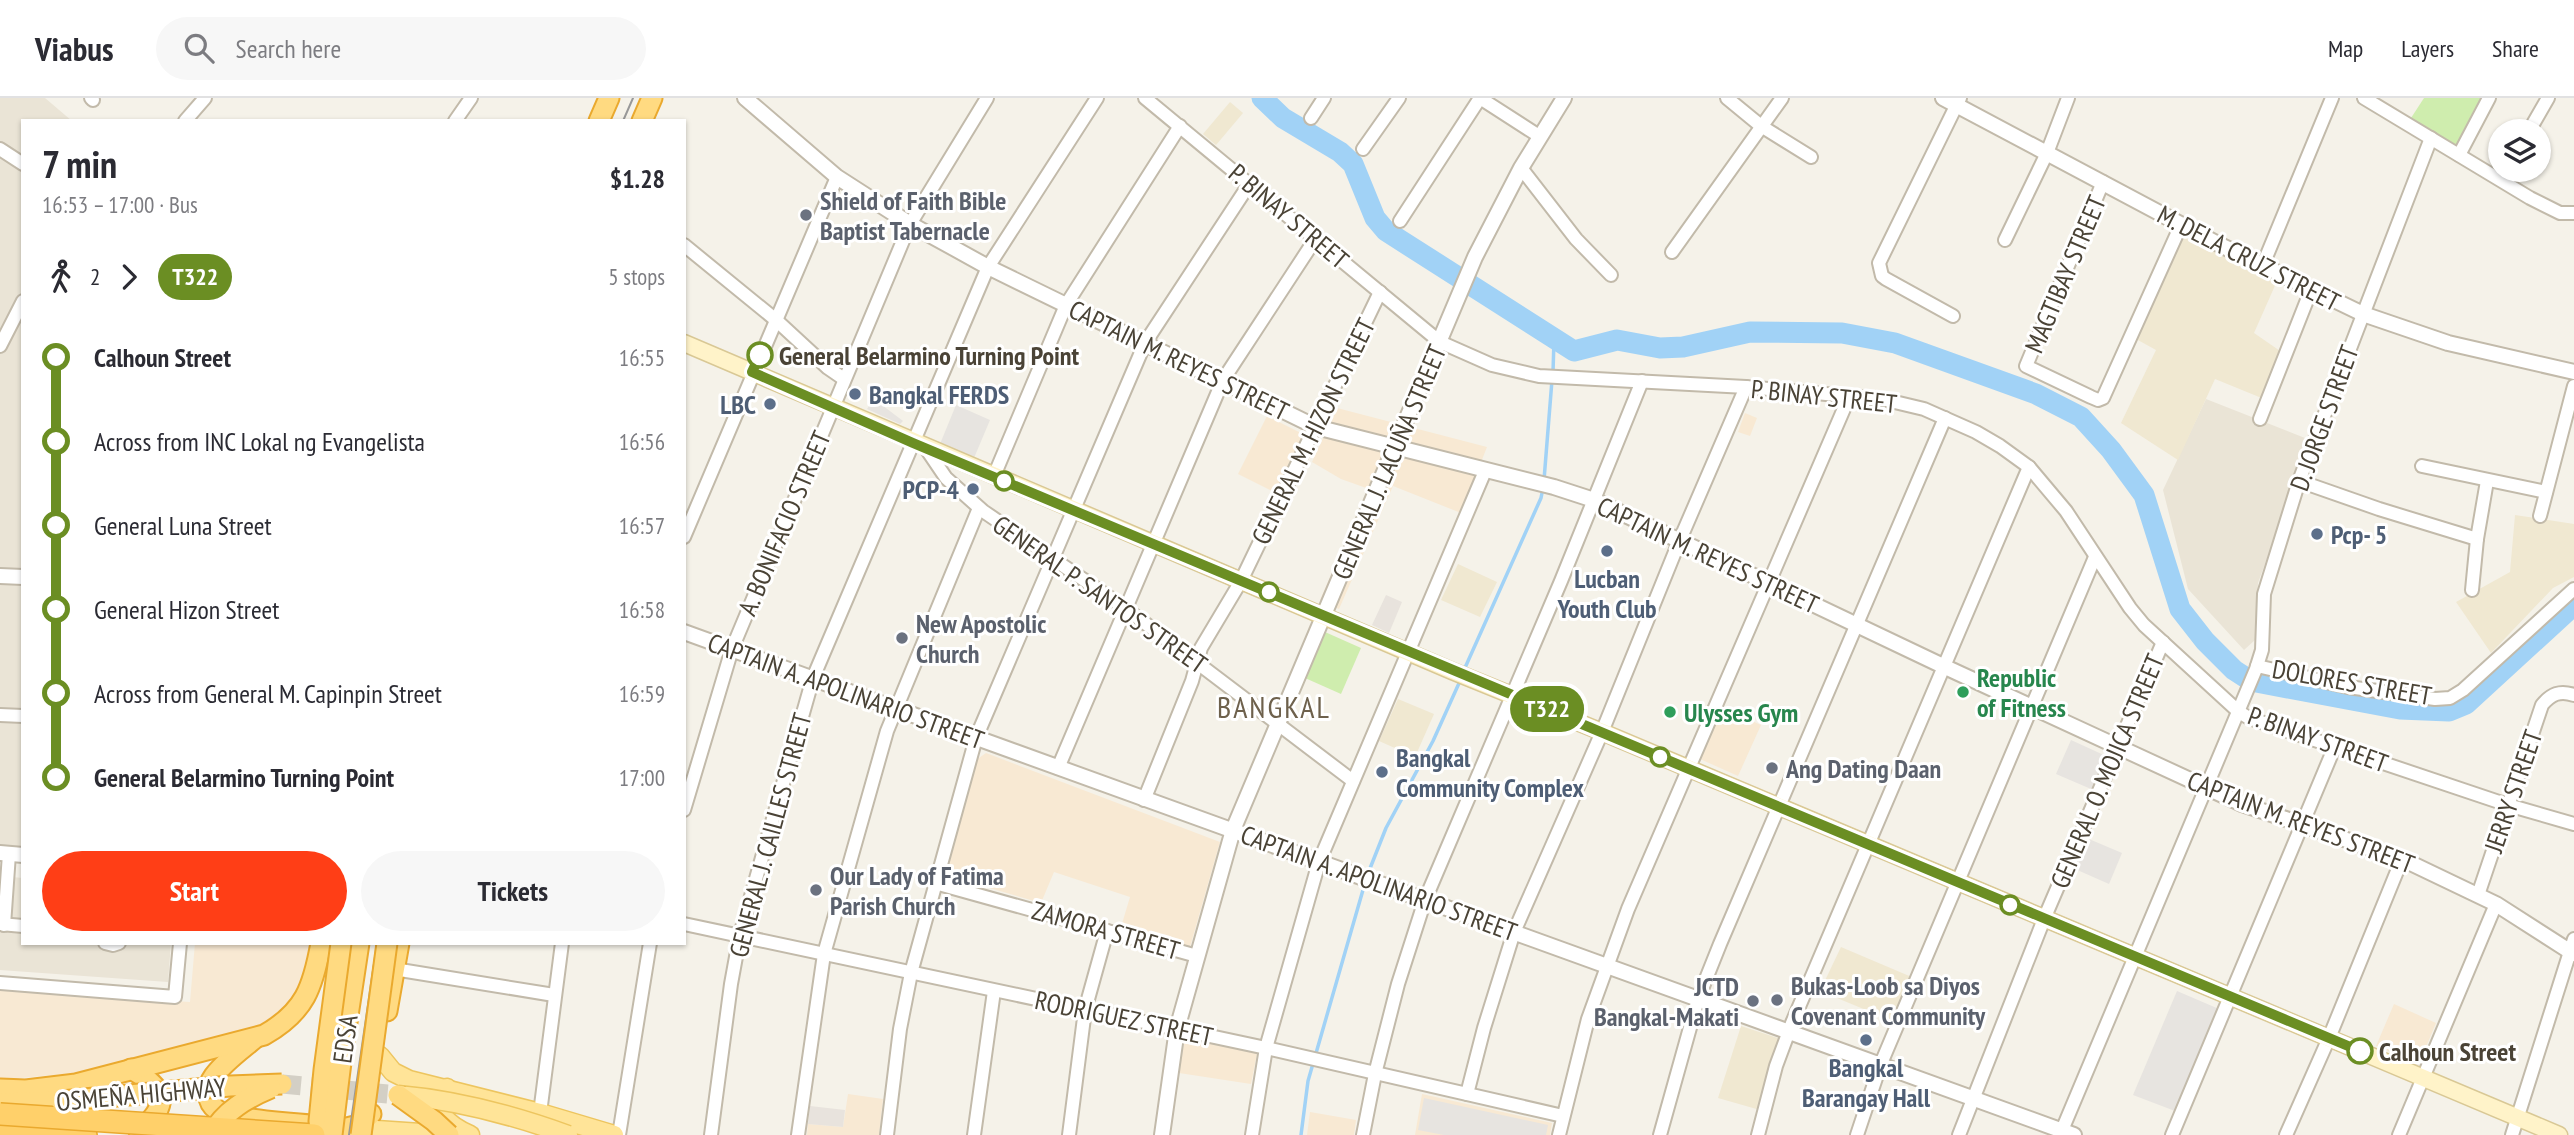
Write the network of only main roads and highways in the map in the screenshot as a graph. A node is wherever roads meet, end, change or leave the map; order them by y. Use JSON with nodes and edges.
{"nodes":[{"id":1,"x":609,"y":98,"type":"edge"},
{"id":2,"x":652,"y":98,"type":"edge"},
{"id":3,"x":600,"y":119,"type":"edge"},
{"id":4,"x":643,"y":119,"type":"edge"},
{"id":5,"x":686,"y":344,"type":"edge"},
{"id":6,"x":321,"y":945,"type":"edge"},
{"id":7,"x":341,"y":945,"type":"edge"},
{"id":8,"x":359,"y":945,"type":"edge"},
{"id":9,"x":387,"y":945,"type":"edge"},
{"id":10,"x":398,"y":945,"type":"edge"},
{"id":11,"x":254,"y":1039,"type":"junction"},
{"id":12,"x":380,"y":1056,"type":"junction"},
{"id":13,"x":131,"y":1069,"type":"junction"},
{"id":14,"x":447,"y":1088,"type":"junction"},
{"id":15,"x":0,"y":1089,"type":"edge"},
{"id":16,"x":398,"y":1095,"type":"joint"},
{"id":17,"x":0,"y":1103,"type":"edge"},
{"id":18,"x":0,"y":1114,"type":"edge"},
{"id":19,"x":245,"y":1118,"type":"junction"},
{"id":20,"x":0,"y":1131,"type":"edge"},
{"id":21,"x":133,"y":1133,"type":"edge"},
{"id":22,"x":347,"y":1133,"type":"edge"},
{"id":23,"x":51,"y":1135,"type":"edge"},
{"id":24,"x":86,"y":1135,"type":"edge"},
{"id":25,"x":211,"y":1135,"type":"edge"},
{"id":26,"x":314,"y":1135,"type":"edge"},
{"id":27,"x":321,"y":1135,"type":"edge"},
{"id":28,"x":450,"y":1135,"type":"edge"},
{"id":29,"x":470,"y":1135,"type":"edge"},
{"id":30,"x":568,"y":1135,"type":"edge"},
{"id":31,"x":617,"y":1135,"type":"edge"},
{"id":32,"x":2559,"y":1135,"type":"edge"}],
"edges":[{"from":1,"to":3,"type":"highway"},
{"from":2,"to":4,"type":"highway"},
{"from":5,"to":32,"type":"main road"},
{"from":6,"to":11,"type":"highway"},
{"from":7,"to":27,"type":"highway","bridge":true},
{"from":8,"to":22,"type":"highway","name":"EDSA","bridge":true},
{"from":9,"to":22,"type":"highway","name":"EDSA","bridge":true},
{"from":10,"to":12,"type":"highway"},
{"from":11,"to":13,"type":"highway"},
{"from":11,"to":19,"type":"highway"},
{"from":12,"to":14,"type":"main road"},
{"from":12,"to":22,"type":"highway"},
{"from":13,"to":15,"type":"highway"},
{"from":13,"to":21,"type":"highway"},
{"from":14,"to":29,"type":"main road"},
{"from":14,"to":31,"type":"main road"},
{"from":16,"to":28,"type":"highway","bridge":true},
{"from":16,"to":30,"type":"main road","bridge":true},
{"from":17,"to":25,"type":"highway","name":"OSMEÑA HIGHWAY","bridge":true},
{"from":18,"to":26,"type":"highway","bridge":true},
{"from":19,"to":21,"type":"highway"},
{"from":19,"to":22,"type":"highway"},
{"from":20,"to":23,"type":"highway"},
{"from":20,"to":24,"type":"highway"},
{"from":22,"to":28,"type":"main road"}]}
